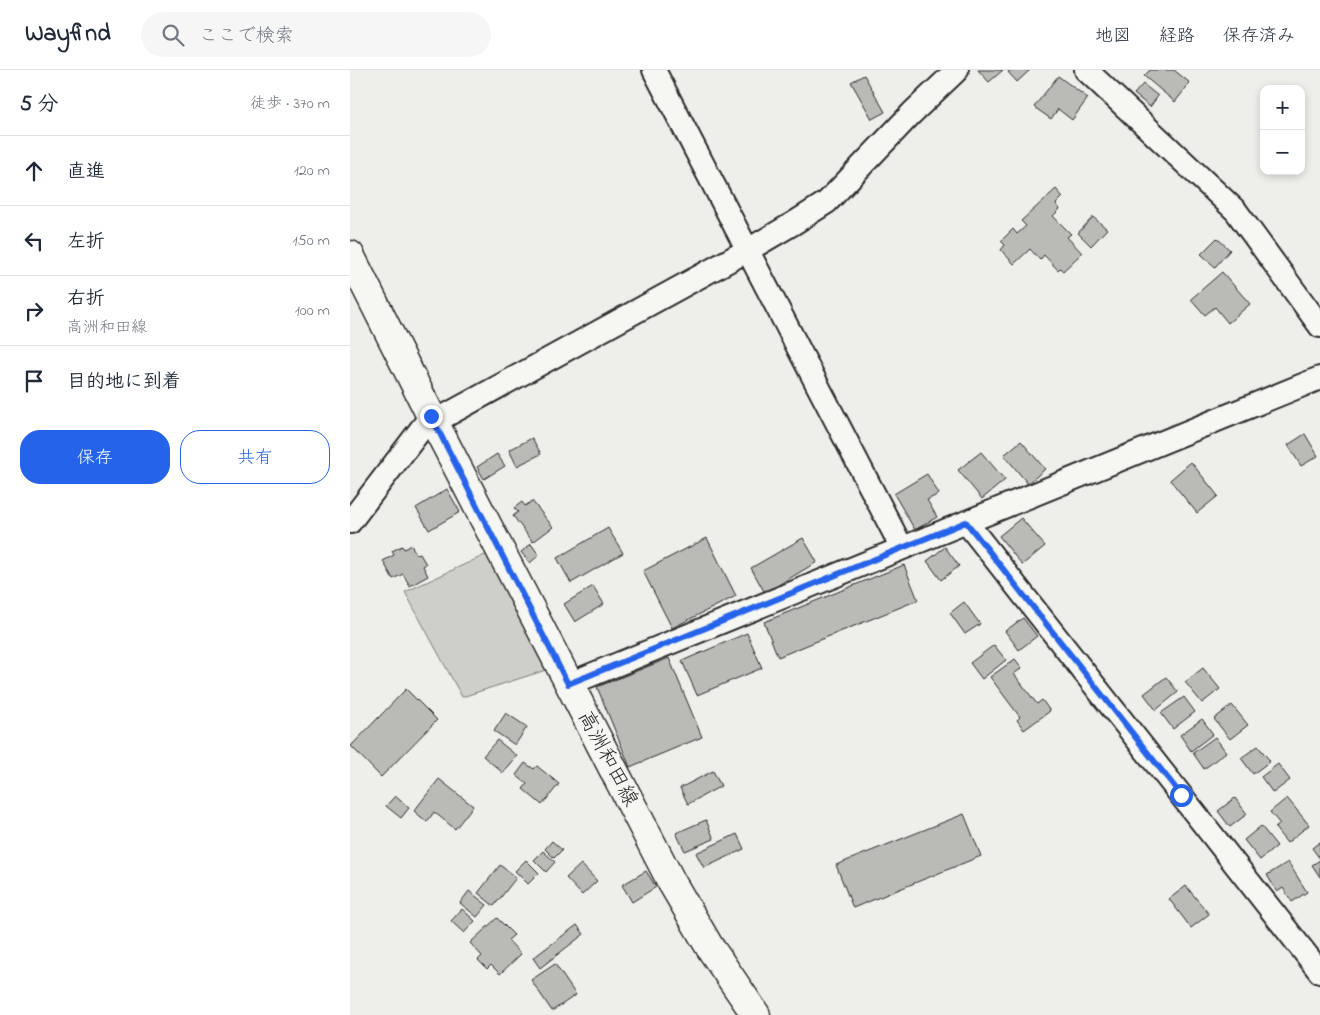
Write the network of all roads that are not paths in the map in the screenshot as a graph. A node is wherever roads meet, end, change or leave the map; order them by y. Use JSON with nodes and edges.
{"nodes":[{"id":1,"x":654,"y":70,"type":"edge"},
{"id":2,"x":957,"y":70,"type":"edge"},
{"id":3,"x":1086,"y":70,"type":"edge"},
{"id":4,"x":748,"y":250,"type":"junction"},
{"id":5,"x":350,"y":255,"type":"edge"},
{"id":6,"x":1320,"y":326,"type":"edge"},
{"id":7,"x":1320,"y":378,"type":"edge"},
{"id":8,"x":432,"y":419,"type":"junction"},
{"id":9,"x":350,"y":522,"type":"edge"},
{"id":10,"x":966,"y":522,"type":"junction"},
{"id":11,"x":902,"y":548,"type":"junction"},
{"id":12,"x":568,"y":684,"type":"junction"},
{"id":13,"x":1320,"y":972,"type":"edge"},
{"id":14,"x":756,"y":1015,"type":"edge"}],
"edges":[{"from":1,"to":4,"type":"street"},
{"from":2,"to":4,"type":"street"},
{"from":3,"to":6,"type":"street"},
{"from":4,"to":8,"type":"street"},
{"from":4,"to":11,"type":"street"},
{"from":5,"to":8,"type":"main road","name":"高洲和田線"},
{"from":7,"to":10,"type":"street"},
{"from":8,"to":9,"type":"street"},
{"from":8,"to":12,"type":"main road","name":"高洲和田線"},
{"from":10,"to":11,"type":"street"},
{"from":10,"to":13,"type":"street"},
{"from":11,"to":12,"type":"street"},
{"from":12,"to":14,"type":"main road","name":"高洲和田線"}]}
